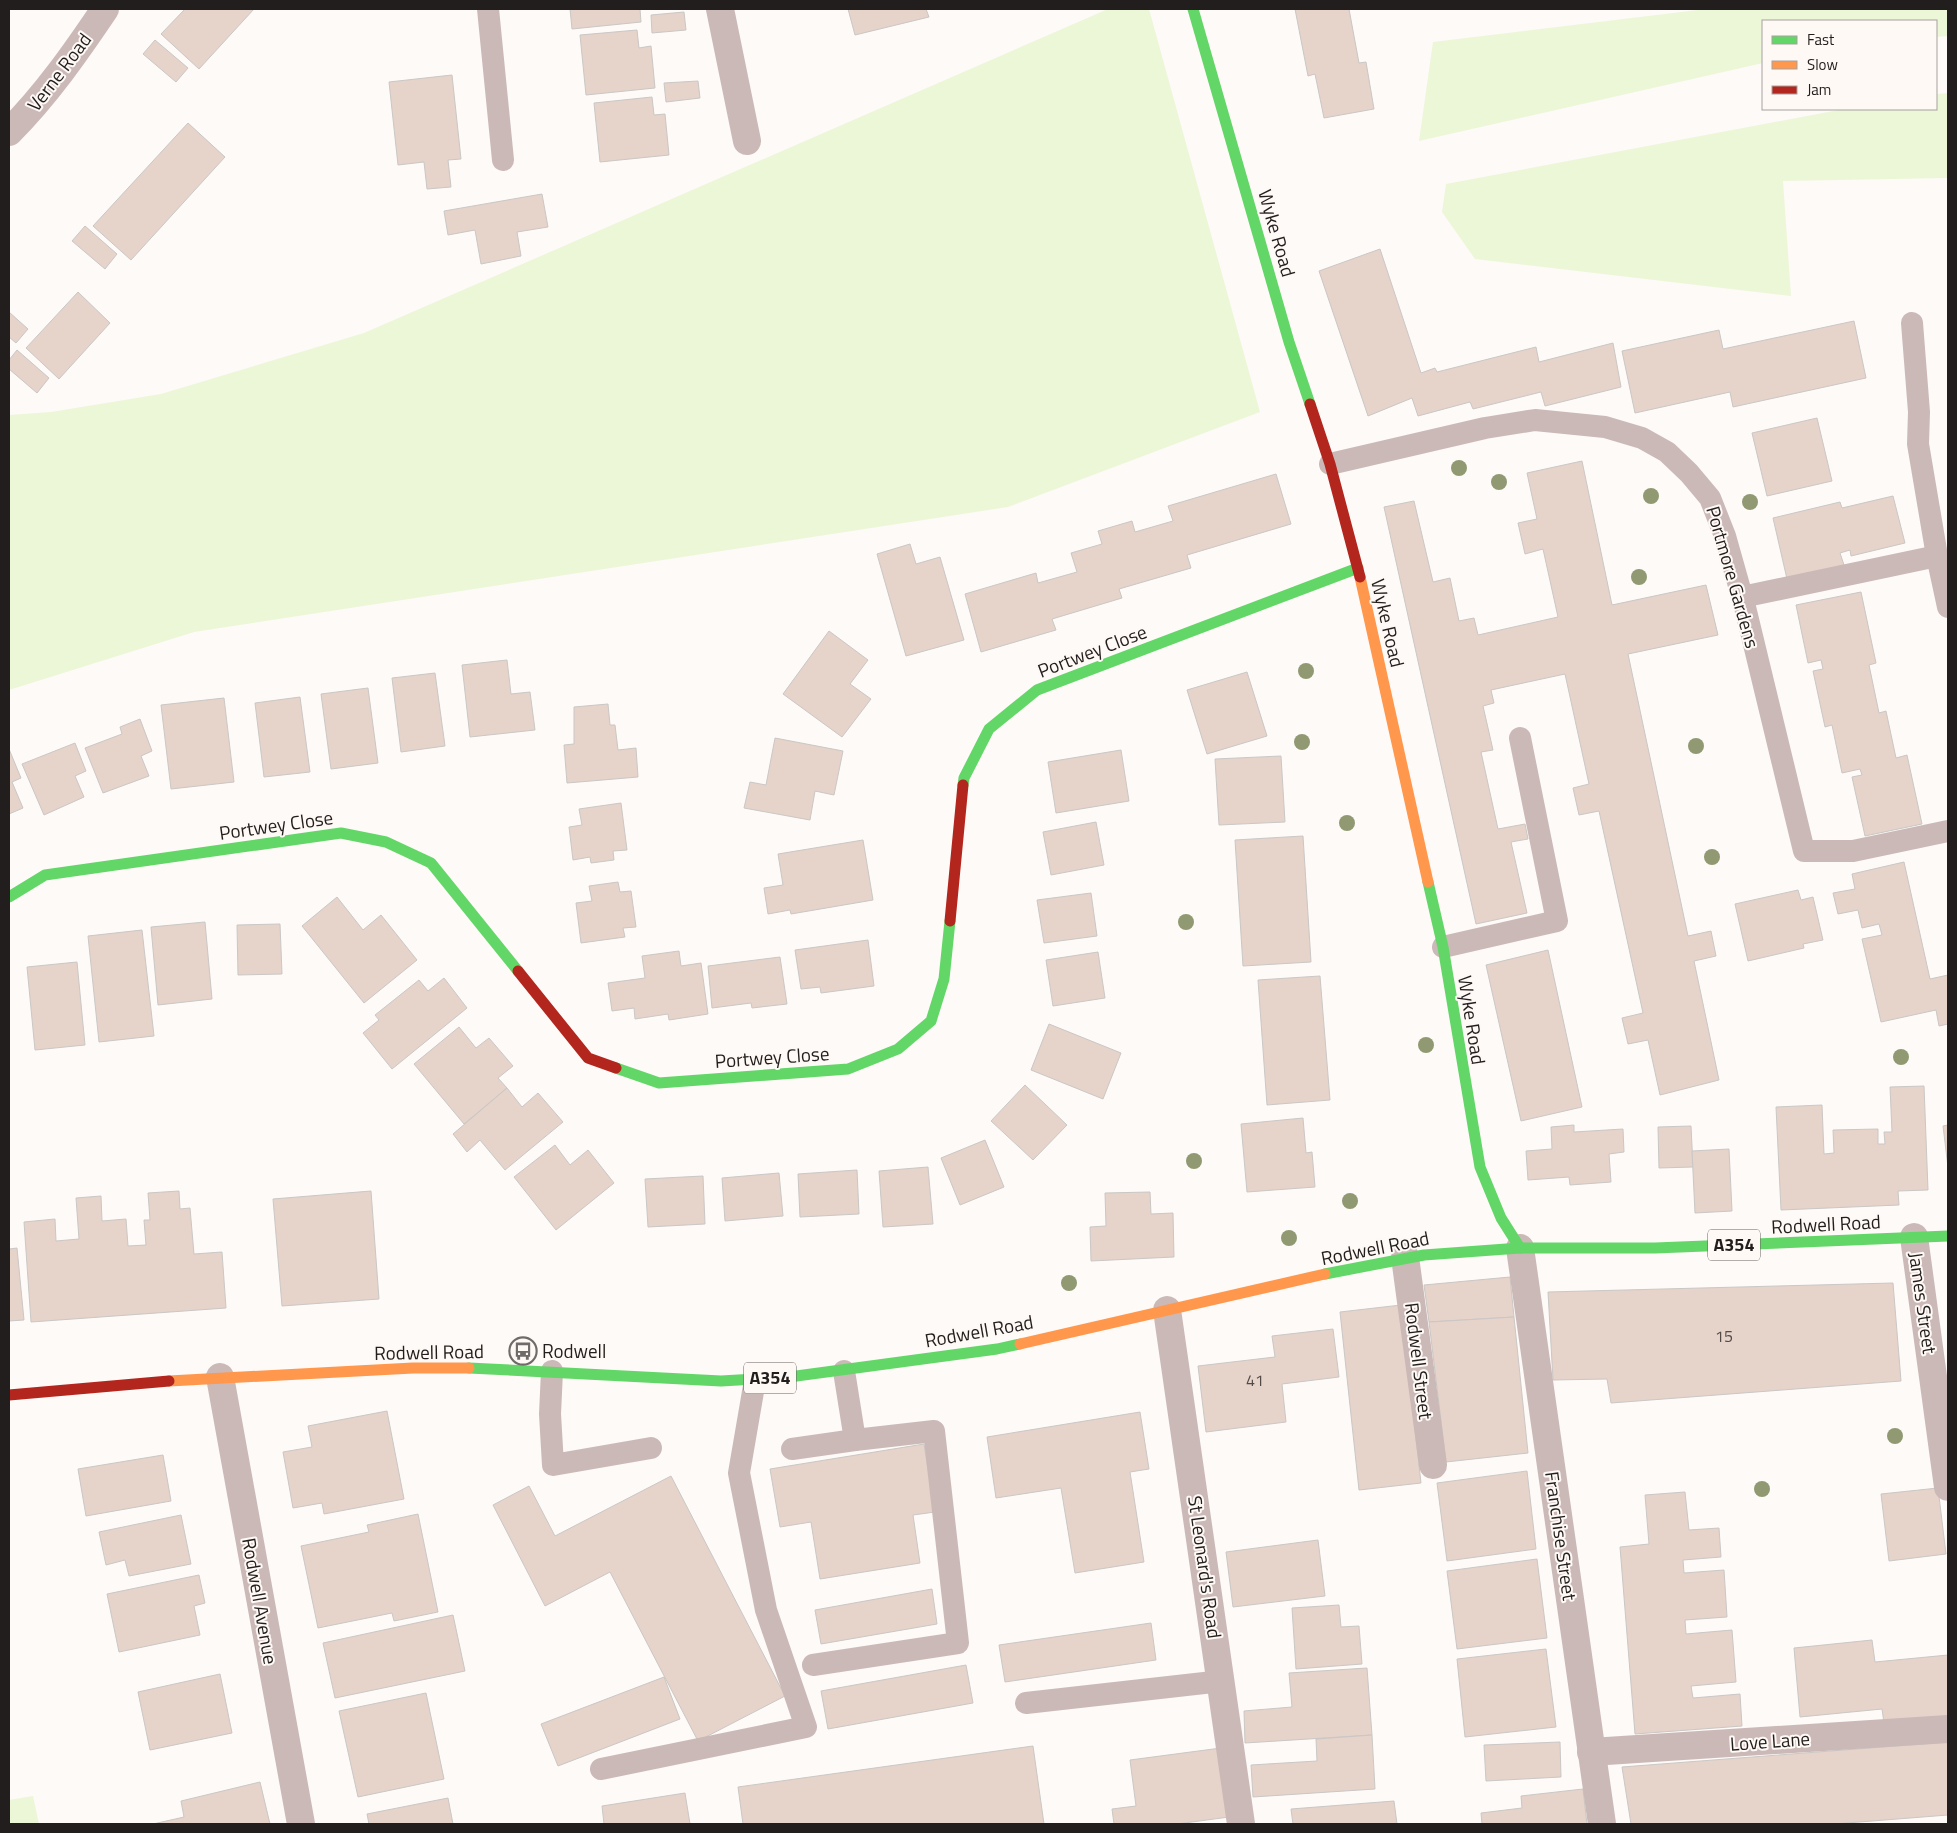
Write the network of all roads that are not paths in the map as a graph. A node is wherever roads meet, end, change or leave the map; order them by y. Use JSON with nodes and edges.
{"nodes":[{"id":1,"x":105,"y":9,"type":"edge"},
{"id":2,"x":488,"y":9,"type":"edge"},
{"id":3,"x":720,"y":9,"type":"edge"},
{"id":4,"x":1193,"y":9,"type":"edge"},
{"id":5,"x":9,"y":132,"type":"edge"},
{"id":6,"x":747,"y":141,"type":"dead end"},
{"id":7,"x":503,"y":160,"type":"dead end"},
{"id":8,"x":1912,"y":323,"type":"dead end"},
{"id":9,"x":1330,"y":464,"type":"junction"},
{"id":10,"x":1937,"y":556,"type":"junction"},
{"id":11,"x":1358,"y":568,"type":"junction"},
{"id":12,"x":1742,"y":596,"type":"junction"},
{"id":13,"x":1948,"y":607,"type":"edge"},
{"id":14,"x":1520,"y":738,"type":"dead end"},
{"id":15,"x":1948,"y":831,"type":"edge"},
{"id":16,"x":9,"y":897,"type":"edge"},
{"id":17,"x":1443,"y":947,"type":"junction"},
{"id":18,"x":1948,"y":1236,"type":"edge"},
{"id":19,"x":1914,"y":1237,"type":"junction"},
{"id":20,"x":1520,"y":1248,"type":"junction"},
{"id":21,"x":1405,"y":1257,"type":"junction"},
{"id":22,"x":1167,"y":1310,"type":"junction"},
{"id":23,"x":552,"y":1370,"type":"junction"},
{"id":24,"x":844,"y":1371,"type":"junction"},
{"id":25,"x":220,"y":1377,"type":"junction"},
{"id":26,"x":755,"y":1380,"type":"junction"},
{"id":27,"x":9,"y":1395,"type":"edge"},
{"id":28,"x":855,"y":1440,"type":"junction"},
{"id":29,"x":651,"y":1448,"type":"dead end"},
{"id":30,"x":792,"y":1449,"type":"dead end"},
{"id":31,"x":1433,"y":1465,"type":"dead end"},
{"id":32,"x":1948,"y":1487,"type":"edge"},
{"id":33,"x":812,"y":1665,"type":"dead end"},
{"id":34,"x":1222,"y":1681,"type":"junction"},
{"id":35,"x":1026,"y":1703,"type":"dead end"},
{"id":36,"x":1948,"y":1729,"type":"edge"},
{"id":37,"x":1592,"y":1752,"type":"junction"},
{"id":38,"x":601,"y":1769,"type":"dead end"},
{"id":39,"x":301,"y":1824,"type":"edge"},
{"id":40,"x":1241,"y":1824,"type":"edge"},
{"id":41,"x":1602,"y":1824,"type":"edge"}],
"edges":[{"from":1,"to":5,"type":"street","name":"Verne Road"},
{"from":2,"to":7,"type":"lane"},
{"from":3,"to":6,"type":"street"},
{"from":4,"to":9,"type":"main road","name":"Wyke Road"},
{"from":8,"to":10,"type":"lane"},
{"from":9,"to":11,"type":"main road","name":"Wyke Road"},
{"from":9,"to":12,"type":"lane","name":"Portmore Gardens"},
{"from":10,"to":12,"type":"lane"},
{"from":10,"to":13,"type":"lane"},
{"from":11,"to":16,"type":"main road","name":"Portwey Close"},
{"from":11,"to":17,"type":"main road","name":"Wyke Road"},
{"from":12,"to":15,"type":"lane","name":"Portmore Gardens"},
{"from":14,"to":17,"type":"lane"},
{"from":17,"to":20,"type":"main road","name":"Wyke Road"},
{"from":18,"to":19,"type":"main road","name":"Rodwell Road","number":"A354"},
{"from":19,"to":20,"type":"main road","name":"Rodwell Road","number":"A354"},
{"from":19,"to":32,"type":"street","name":"James Street"},
{"from":20,"to":21,"type":"main road","name":"Rodwell Road","number":"A354"},
{"from":20,"to":37,"type":"street","name":"Franchise Street"},
{"from":21,"to":22,"type":"main road","name":"Rodwell Road","number":"A354"},
{"from":21,"to":31,"type":"street","name":"Rodwell Street"},
{"from":22,"to":24,"type":"main road","name":"Rodwell Road","number":"A354"},
{"from":22,"to":34,"type":"street","name":"St Leonard's Road"},
{"from":23,"to":25,"type":"main road","name":"Rodwell Road","number":"A354"},
{"from":23,"to":26,"type":"main road","name":"Rodwell Road","number":"A354"},
{"from":23,"to":29,"type":"lane"},
{"from":24,"to":26,"type":"main road","name":"Rodwell Road","number":"A354"},
{"from":24,"to":28,"type":"lane"},
{"from":25,"to":27,"type":"main road","name":"Rodwell Road","number":"A354"},
{"from":25,"to":39,"type":"street","name":"Rodwell Avenue"},
{"from":26,"to":38,"type":"lane"},
{"from":28,"to":30,"type":"lane"},
{"from":28,"to":33,"type":"lane"},
{"from":34,"to":35,"type":"lane"},
{"from":34,"to":40,"type":"street","name":"St Leonard's Road"},
{"from":36,"to":37,"type":"street","name":"Love Lane"},
{"from":37,"to":41,"type":"street","name":"Franchise Street"}]}
